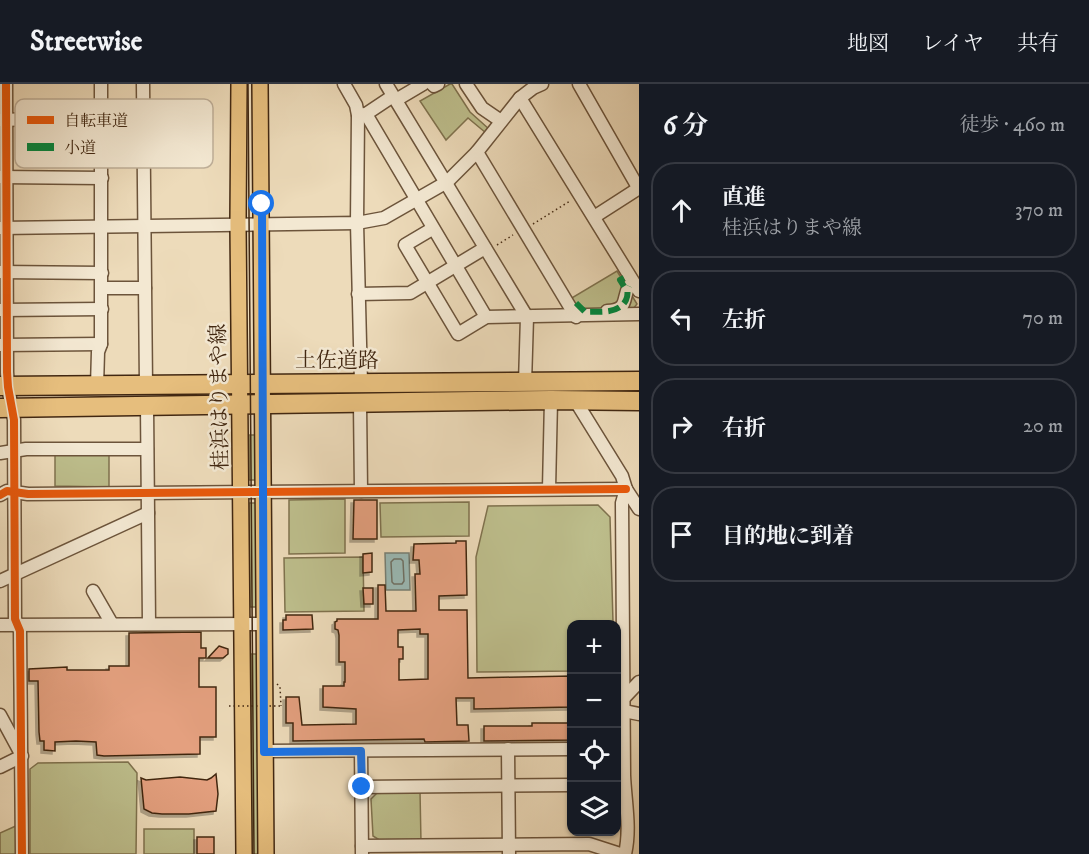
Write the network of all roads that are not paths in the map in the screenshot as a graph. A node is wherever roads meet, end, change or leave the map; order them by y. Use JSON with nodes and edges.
{"nodes":[{"id":1,"x":6,"y":84,"type":"edge"},
{"id":2,"x":143,"y":84,"type":"edge"},
{"id":3,"x":239,"y":84,"type":"edge"},
{"id":4,"x":260,"y":84,"type":"edge"},
{"id":5,"x":344,"y":84,"type":"edge"},
{"id":6,"x":386,"y":84,"type":"edge"},
{"id":7,"x":423,"y":84,"type":"edge"},
{"id":8,"x":432,"y":84,"type":"edge"},
{"id":9,"x":438,"y":84,"type":"edge"},
{"id":10,"x":466,"y":84,"type":"edge"},
{"id":11,"x":542,"y":84,"type":"edge"},
{"id":12,"x":579,"y":84,"type":"edge"},
{"id":13,"x":395,"y":98,"type":"junction"},
{"id":14,"x":520,"y":98,"type":"junction"},
{"id":15,"x":143,"y":99,"type":"edge"},
{"id":16,"x":362,"y":115,"type":"junction"},
{"id":17,"x":3,"y":120,"type":"edge"},
{"id":18,"x":501,"y":121,"type":"junction"},
{"id":19,"x":477,"y":152,"type":"junction"},
{"id":20,"x":102,"y":168,"type":"edge"},
{"id":21,"x":144,"y":168,"type":"edge"},
{"id":22,"x":3,"y":177,"type":"edge"},
{"id":23,"x":102,"y":178,"type":"junction"},
{"id":24,"x":447,"y":182,"type":"junction"},
{"id":25,"x":639,"y":188,"type":"edge"},
{"id":26,"x":415,"y":200,"type":"junction"},
{"id":27,"x":594,"y":217,"type":"junction"},
{"id":28,"x":357,"y":223,"type":"junction"},
{"id":29,"x":238,"y":224,"type":"junction"},
{"id":30,"x":262,"y":224,"type":"junction"},
{"id":31,"x":145,"y":225,"type":"junction"},
{"id":32,"x":102,"y":226,"type":"junction"},
{"id":33,"x":3,"y":228,"type":"edge"},
{"id":34,"x":432,"y":229,"type":"junction"},
{"id":35,"x":485,"y":248,"type":"junction"},
{"id":36,"x":455,"y":266,"type":"junction"},
{"id":37,"x":3,"y":272,"type":"edge"},
{"id":38,"x":102,"y":273,"type":"junction"},
{"id":39,"x":427,"y":283,"type":"junction"},
{"id":40,"x":630,"y":287,"type":"edge"},
{"id":41,"x":102,"y":288,"type":"junction"},
{"id":42,"x":145,"y":288,"type":"junction"},
{"id":43,"x":358,"y":294,"type":"junction"},
{"id":44,"x":576,"y":303,"type":"dead end"},
{"id":45,"x":102,"y":309,"type":"junction"},
{"id":46,"x":3,"y":310,"type":"edge"},
{"id":47,"x":639,"y":314,"type":"edge"},
{"id":48,"x":486,"y":317,"type":"junction"},
{"id":49,"x":527,"y":317,"type":"junction"},
{"id":50,"x":576,"y":317,"type":"junction"},
{"id":51,"x":101,"y":344,"type":"junction"},
{"id":52,"x":3,"y":345,"type":"edge"},
{"id":53,"x":639,"y":381,"type":"edge"},
{"id":54,"x":361,"y":383,"type":"junction"},
{"id":55,"x":525,"y":383,"type":"junction"},
{"id":56,"x":262,"y":384,"type":"junction"},
{"id":57,"x":97,"y":386,"type":"junction"},
{"id":58,"x":146,"y":386,"type":"junction"},
{"id":59,"x":240,"y":386,"type":"junction"},
{"id":60,"x":4,"y":387,"type":"edge"},
{"id":61,"x":551,"y":400,"type":"junction"},
{"id":62,"x":575,"y":400,"type":"junction"},
{"id":63,"x":639,"y":401,"type":"edge"},
{"id":64,"x":262,"y":404,"type":"junction"},
{"id":65,"x":360,"y":404,"type":"junction"},
{"id":66,"x":241,"y":405,"type":"junction"},
{"id":67,"x":147,"y":406,"type":"junction"},
{"id":68,"x":5,"y":407,"type":"edge"},
{"id":69,"x":147,"y":449,"type":"junction"},
{"id":70,"x":13,"y":451,"type":"junction"},
{"id":71,"x":0,"y":453,"type":"edge"},
{"id":72,"x":549,"y":489,"type":"junction"},
{"id":73,"x":626,"y":489,"type":"junction"},
{"id":74,"x":361,"y":491,"type":"junction"},
{"id":75,"x":15,"y":492,"type":"junction"},
{"id":76,"x":241,"y":492,"type":"junction"},
{"id":77,"x":263,"y":492,"type":"junction"},
{"id":78,"x":147,"y":493,"type":"junction"},
{"id":79,"x":0,"y":495,"type":"edge"},
{"id":80,"x":638,"y":503,"type":"edge"},
{"id":81,"x":148,"y":513,"type":"junction"},
{"id":82,"x":15,"y":574,"type":"junction"},
{"id":83,"x":0,"y":581,"type":"edge"},
{"id":84,"x":93,"y":591,"type":"dead end"},
{"id":85,"x":243,"y":623,"type":"junction"},
{"id":86,"x":112,"y":624,"type":"junction"},
{"id":87,"x":149,"y":624,"type":"junction"},
{"id":88,"x":264,"y":624,"type":"junction"},
{"id":89,"x":0,"y":625,"type":"edge"},
{"id":90,"x":18,"y":625,"type":"junction"},
{"id":91,"x":639,"y":682,"type":"edge"},
{"id":92,"x":623,"y":705,"type":"junction"},
{"id":93,"x":639,"y":714,"type":"edge"},
{"id":94,"x":0,"y":715,"type":"edge"},
{"id":95,"x":621,"y":734,"type":"edge"},
{"id":96,"x":508,"y":749,"type":"junction"},
{"id":97,"x":567,"y":749,"type":"edge"},
{"id":98,"x":361,"y":751,"type":"junction"},
{"id":99,"x":264,"y":752,"type":"junction"},
{"id":100,"x":22,"y":756,"type":"junction"},
{"id":101,"x":0,"y":767,"type":"edge"},
{"id":102,"x":508,"y":785,"type":"junction"},
{"id":103,"x":567,"y":785,"type":"edge"},
{"id":104,"x":621,"y":786,"type":"edge"},
{"id":105,"x":362,"y":787,"type":"junction"},
{"id":106,"x":639,"y":789,"type":"edge"},
{"id":107,"x":362,"y":850,"type":"edge"},
{"id":108,"x":508,"y":850,"type":"edge"},
{"id":109,"x":22,"y":854,"type":"edge"},
{"id":110,"x":244,"y":854,"type":"edge"},
{"id":111,"x":266,"y":854,"type":"edge"},
{"id":112,"x":620,"y":854,"type":"edge"},
{"id":113,"x":625,"y":854,"type":"edge"}],
"edges":[{"from":1,"to":17,"type":"street"},
{"from":2,"to":15,"type":"street"},
{"from":3,"to":29,"type":"main road","name":"桂浜はりまや線"},
{"from":4,"to":30,"type":"main road","name":"桂浜はりまや線"},
{"from":5,"to":16,"type":"street"},
{"from":6,"to":13,"type":"street"},
{"from":7,"to":13,"type":"street"},
{"from":8,"to":9,"type":"street"},
{"from":10,"to":18,"type":"street"},
{"from":11,"to":14,"type":"street"},
{"from":12,"to":25,"type":"street"},
{"from":13,"to":16,"type":"street"},
{"from":13,"to":24,"type":"street"},
{"from":14,"to":18,"type":"street"},
{"from":14,"to":27,"type":"street"},
{"from":16,"to":26,"type":"street"},
{"from":16,"to":28,"type":"street"},
{"from":17,"to":22,"type":"street"},
{"from":18,"to":19,"type":"street"},
{"from":19,"to":24,"type":"street"},
{"from":19,"to":50,"type":"street"},
{"from":20,"to":23,"type":"street"},
{"from":21,"to":31,"type":"street"},
{"from":22,"to":23,"type":"street"},
{"from":22,"to":33,"type":"street"},
{"from":23,"to":32,"type":"street"},
{"from":24,"to":26,"type":"street"},
{"from":24,"to":35,"type":"street"},
{"from":25,"to":27,"type":"street"},
{"from":26,"to":28,"type":"street"},
{"from":26,"to":34,"type":"street"},
{"from":27,"to":40,"type":"street"},
{"from":28,"to":30,"type":"street"},
{"from":28,"to":43,"type":"street"},
{"from":29,"to":30,"type":"street"},
{"from":29,"to":31,"type":"street"},
{"from":29,"to":59,"type":"main road","name":"桂浜はりまや線"},
{"from":30,"to":56,"type":"main road","name":"桂浜はりまや線"},
{"from":31,"to":32,"type":"street"},
{"from":31,"to":42,"type":"street"},
{"from":32,"to":33,"type":"street"},
{"from":32,"to":38,"type":"street"},
{"from":33,"to":37,"type":"street"},
{"from":34,"to":36,"type":"street"},
{"from":34,"to":39,"type":"street"},
{"from":35,"to":36,"type":"street"},
{"from":35,"to":49,"type":"street"},
{"from":36,"to":39,"type":"street"},
{"from":36,"to":48,"type":"street"},
{"from":37,"to":38,"type":"street"},
{"from":37,"to":46,"type":"street"},
{"from":38,"to":41,"type":"street"},
{"from":39,"to":43,"type":"street"},
{"from":39,"to":48,"type":"street"},
{"from":40,"to":44,"type":"street"},
{"from":41,"to":42,"type":"street"},
{"from":41,"to":45,"type":"street"},
{"from":42,"to":58,"type":"street"},
{"from":43,"to":54,"type":"street"},
{"from":45,"to":46,"type":"street"},
{"from":45,"to":51,"type":"street"},
{"from":46,"to":52,"type":"street"},
{"from":47,"to":50,"type":"street"},
{"from":48,"to":49,"type":"street"},
{"from":49,"to":50,"type":"street"},
{"from":49,"to":55,"type":"street"},
{"from":51,"to":52,"type":"street"},
{"from":51,"to":57,"type":"street"},
{"from":52,"to":60,"type":"street"},
{"from":53,"to":55,"type":"highway","name":"土佐道路"},
{"from":54,"to":55,"type":"highway","name":"土佐道路"},
{"from":54,"to":56,"type":"highway","name":"土佐道路"},
{"from":56,"to":59,"type":"highway","name":"土佐道路"},
{"from":56,"to":64,"type":"main road","name":"桂浜はりまや線"},
{"from":57,"to":58,"type":"highway","name":"土佐道路"},
{"from":57,"to":60,"type":"highway","name":"土佐道路"},
{"from":58,"to":59,"type":"highway","name":"土佐道路"},
{"from":59,"to":66,"type":"main road","name":"桂浜はりまや線"},
{"from":60,"to":68,"type":"street"},
{"from":61,"to":62,"type":"highway","name":"土佐道路"},
{"from":61,"to":65,"type":"highway","name":"土佐道路"},
{"from":61,"to":72,"type":"street"},
{"from":62,"to":63,"type":"highway","name":"土佐道路"},
{"from":62,"to":73,"type":"street"},
{"from":64,"to":65,"type":"highway","name":"土佐道路"},
{"from":64,"to":66,"type":"highway","name":"土佐道路"},
{"from":64,"to":77,"type":"main road","name":"桂浜はりまや線"},
{"from":65,"to":74,"type":"street"},
{"from":66,"to":67,"type":"highway","name":"土佐道路"},
{"from":66,"to":76,"type":"main road","name":"桂浜はりまや線"},
{"from":67,"to":68,"type":"highway","name":"土佐道路"},
{"from":67,"to":69,"type":"street"},
{"from":68,"to":70,"type":"street"},
{"from":69,"to":70,"type":"street"},
{"from":69,"to":78,"type":"street"},
{"from":70,"to":71,"type":"street"},
{"from":70,"to":75,"type":"street"},
{"from":72,"to":73,"type":"street"},
{"from":72,"to":74,"type":"street"},
{"from":73,"to":80,"type":"street"},
{"from":73,"to":92,"type":"street"},
{"from":74,"to":77,"type":"street"},
{"from":75,"to":78,"type":"street"},
{"from":75,"to":79,"type":"street"},
{"from":75,"to":82,"type":"street"},
{"from":76,"to":77,"type":"street"},
{"from":76,"to":78,"type":"street"},
{"from":76,"to":85,"type":"main road","name":"桂浜はりまや線"},
{"from":77,"to":88,"type":"main road","name":"桂浜はりまや線"},
{"from":78,"to":81,"type":"street"},
{"from":81,"to":82,"type":"street"},
{"from":81,"to":87,"type":"street"},
{"from":82,"to":83,"type":"street"},
{"from":82,"to":90,"type":"street"},
{"from":84,"to":86,"type":"street"},
{"from":85,"to":87,"type":"street"},
{"from":85,"to":88,"type":"street"},
{"from":85,"to":110,"type":"main road","name":"桂浜はりまや線"},
{"from":86,"to":87,"type":"street"},
{"from":86,"to":90,"type":"street"},
{"from":88,"to":99,"type":"main road","name":"桂浜はりまや線"},
{"from":89,"to":90,"type":"street"},
{"from":90,"to":100,"type":"street"},
{"from":91,"to":92,"type":"street"},
{"from":92,"to":93,"type":"street"},
{"from":92,"to":95,"type":"street"},
{"from":94,"to":100,"type":"street"},
{"from":96,"to":97,"type":"street"},
{"from":96,"to":98,"type":"street"},
{"from":96,"to":102,"type":"street"},
{"from":98,"to":99,"type":"street"},
{"from":98,"to":105,"type":"street"},
{"from":99,"to":111,"type":"main road","name":"桂浜はりまや線"},
{"from":100,"to":101,"type":"street"},
{"from":100,"to":109,"type":"street"},
{"from":102,"to":103,"type":"street"},
{"from":102,"to":105,"type":"street"},
{"from":102,"to":108,"type":"street"},
{"from":104,"to":106,"type":"street"},
{"from":104,"to":113,"type":"street"},
{"from":105,"to":107,"type":"street"},
{"from":107,"to":108,"type":"street"},
{"from":108,"to":112,"type":"street"}]}
